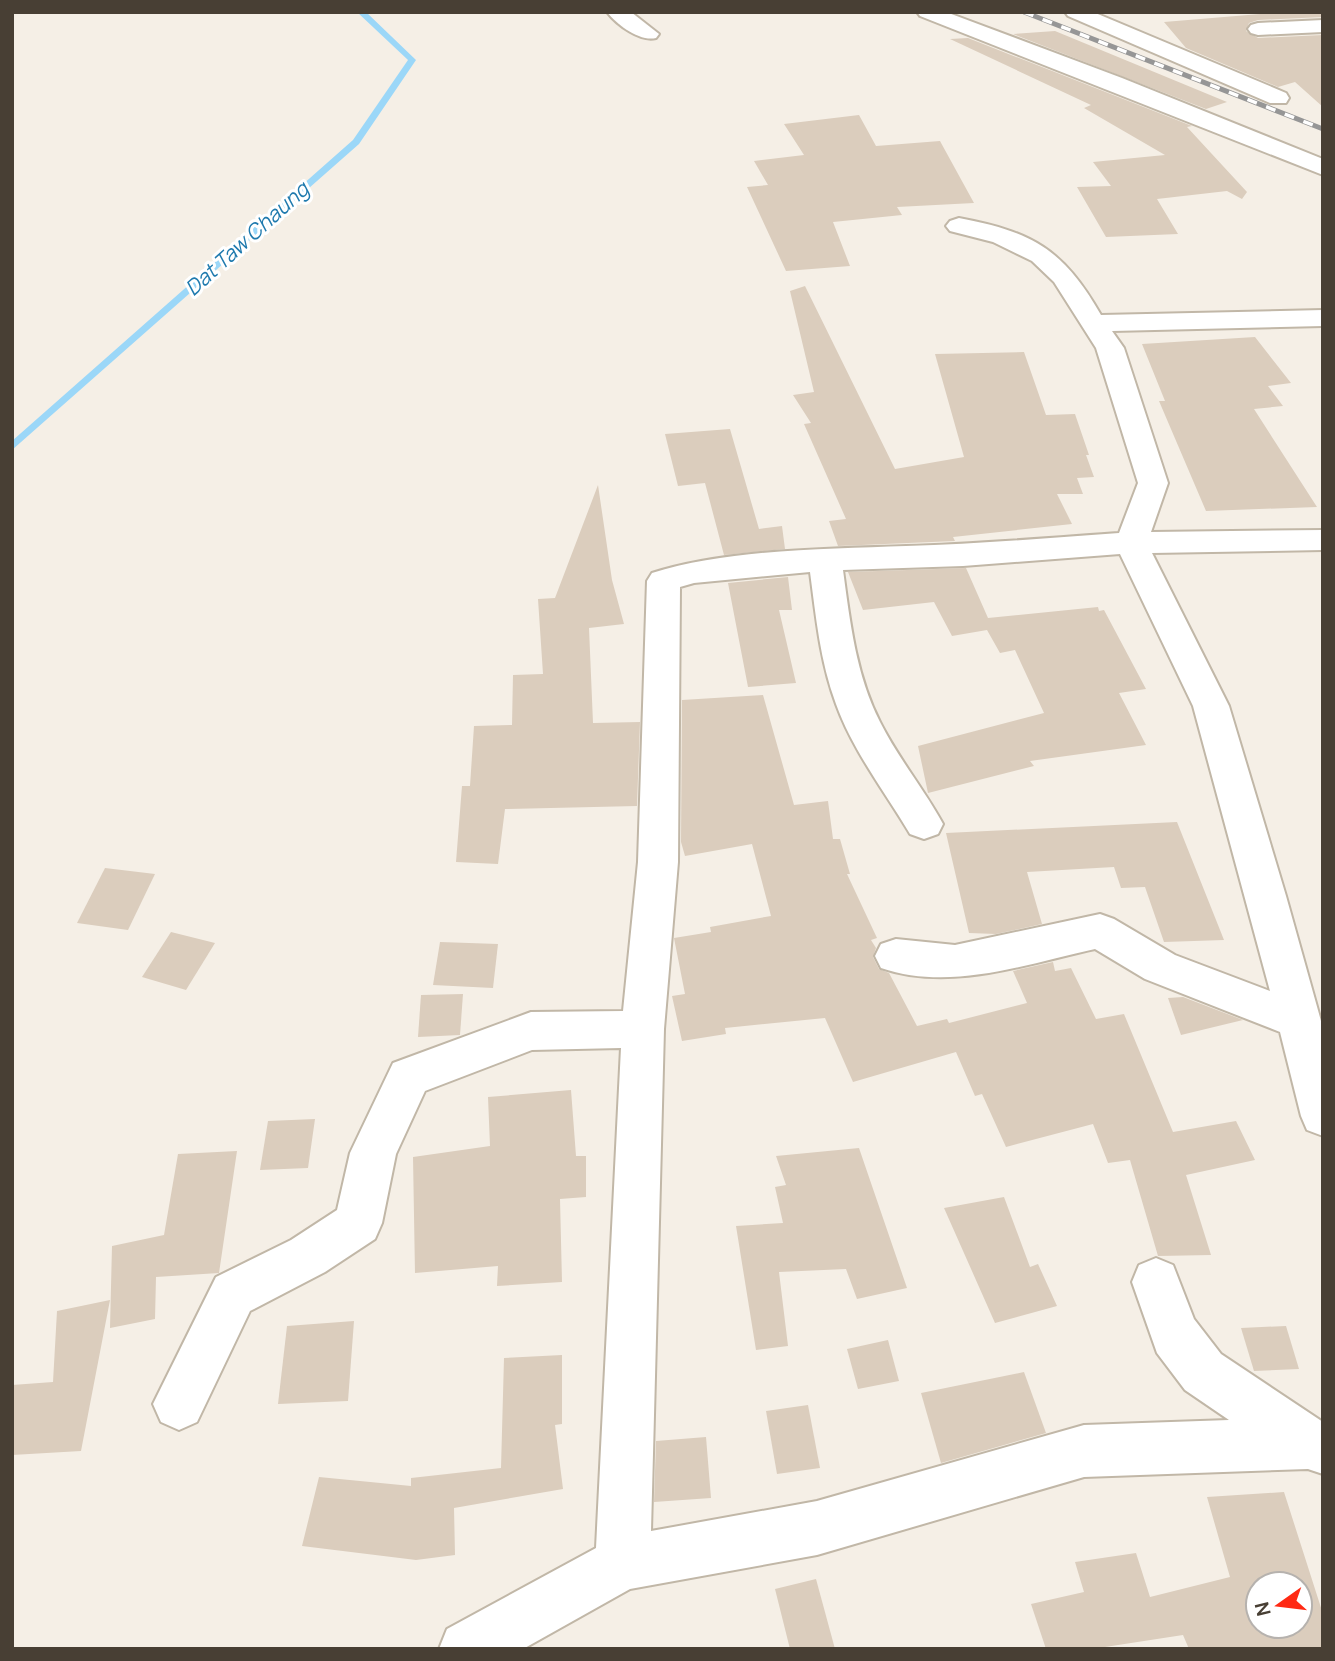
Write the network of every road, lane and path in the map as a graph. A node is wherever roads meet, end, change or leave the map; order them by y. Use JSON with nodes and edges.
{"nodes":[{"id":1,"x":617,"y":12,"type":"edge"},
{"id":2,"x":928,"y":12,"type":"edge"},
{"id":3,"x":1075,"y":12,"type":"edge"},
{"id":4,"x":1323,"y":26,"type":"edge"},
{"id":5,"x":1258,"y":29,"type":"dead end"},
{"id":6,"x":649,"y":34,"type":"dead end"},
{"id":7,"x":1278,"y":97,"type":"dead end"},
{"id":8,"x":1323,"y":167,"type":"edge"},
{"id":9,"x":959,"y":226,"type":"dead end"},
{"id":10,"x":1323,"y":318,"type":"edge"},
{"id":11,"x":1092,"y":323,"type":"junction"},
{"id":12,"x":1323,"y":540,"type":"edge"},
{"id":13,"x":1131,"y":543,"type":"junction"},
{"id":14,"x":825,"y":560,"type":"junction"},
{"id":15,"x":925,"y":824,"type":"dead end"},
{"id":16,"x":896,"y":956,"type":"dead end"},
{"id":17,"x":1300,"y":1021,"type":"junction"},
{"id":18,"x":643,"y":1029,"type":"junction"},
{"id":19,"x":1323,"y":1116,"type":"edge"},
{"id":20,"x":1156,"y":1282,"type":"dead end"},
{"id":21,"x":179,"y":1404,"type":"dead end"},
{"id":22,"x":1315,"y":1445,"type":"edge"},
{"id":23,"x":623,"y":1563,"type":"junction"},
{"id":24,"x":467,"y":1649,"type":"edge"}],
"edges":[{"from":1,"to":6,"type":"street"},
{"from":2,"to":8,"type":"street"},
{"from":3,"to":7,"type":"street"},
{"from":4,"to":5,"type":"street"},
{"from":9,"to":11,"type":"street"},
{"from":10,"to":11,"type":"street"},
{"from":11,"to":13,"type":"street"},
{"from":12,"to":13,"type":"street"},
{"from":13,"to":14,"type":"street"},
{"from":13,"to":17,"type":"street"},
{"from":14,"to":15,"type":"street"},
{"from":14,"to":18,"type":"street"},
{"from":16,"to":17,"type":"street"},
{"from":17,"to":19,"type":"street"},
{"from":18,"to":21,"type":"street"},
{"from":18,"to":23,"type":"street"},
{"from":20,"to":22,"type":"street"},
{"from":22,"to":23,"type":"street"},
{"from":23,"to":24,"type":"street"}]}
